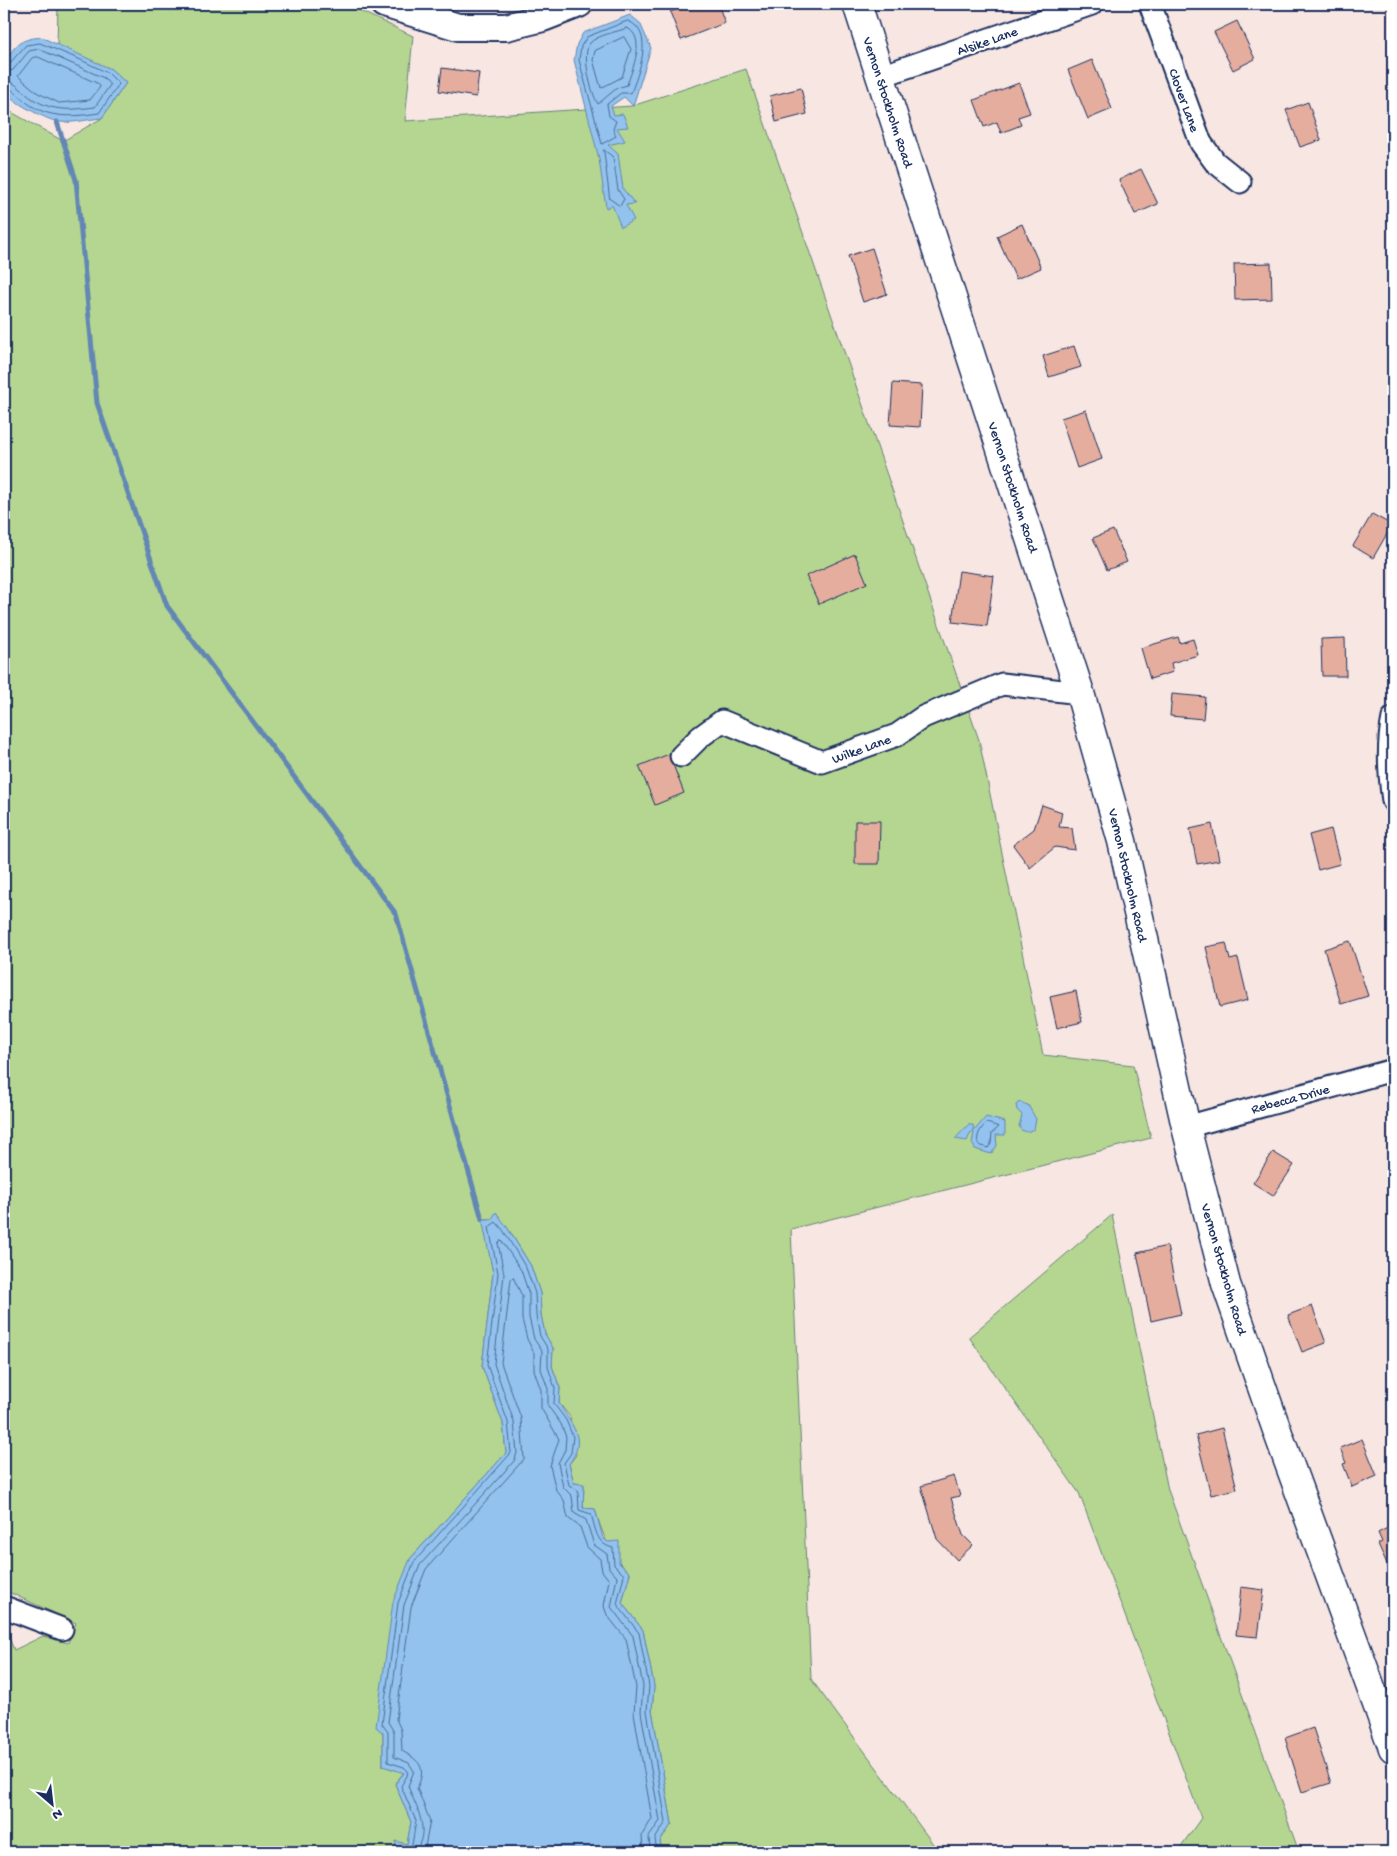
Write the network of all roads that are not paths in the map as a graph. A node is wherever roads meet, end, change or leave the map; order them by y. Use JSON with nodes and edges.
{"nodes":[{"id":1,"x":384,"y":4,"type":"edge"},
{"id":2,"x":579,"y":4,"type":"edge"},
{"id":3,"x":857,"y":4,"type":"edge"},
{"id":4,"x":1092,"y":4,"type":"edge"},
{"id":5,"x":1150,"y":4,"type":"edge"},
{"id":6,"x":881,"y":76,"type":"junction"},
{"id":7,"x":1240,"y":182,"type":"dead end"},
{"id":8,"x":1080,"y":693,"type":"junction"},
{"id":9,"x":1393,"y":718,"type":"edge"},
{"id":10,"x":681,"y":756,"type":"dead end"},
{"id":11,"x":1393,"y":801,"type":"edge"},
{"id":12,"x":1393,"y":1070,"type":"edge"},
{"id":13,"x":1186,"y":1127,"type":"junction"},
{"id":14,"x":4,"y":1607,"type":"edge"},
{"id":15,"x":62,"y":1629,"type":"dead end"},
{"id":16,"x":1393,"y":1748,"type":"edge"}],
"edges":[{"from":1,"to":2,"type":"street"},
{"from":3,"to":6,"type":"main road","name":"Vernon Stockholm Road"},
{"from":4,"to":6,"type":"street","name":"Alsike Lane"},
{"from":5,"to":7,"type":"street","name":"Clover Lane"},
{"from":6,"to":8,"type":"main road","name":"Vernon Stockholm Road"},
{"from":8,"to":10,"type":"street","name":"Wilke Lane"},
{"from":8,"to":13,"type":"main road","name":"Vernon Stockholm Road"},
{"from":9,"to":11,"type":"street"},
{"from":12,"to":13,"type":"street","name":"Rebecca Drive"},
{"from":13,"to":16,"type":"main road","name":"Vernon Stockholm Road"},
{"from":14,"to":15,"type":"street"}]}
